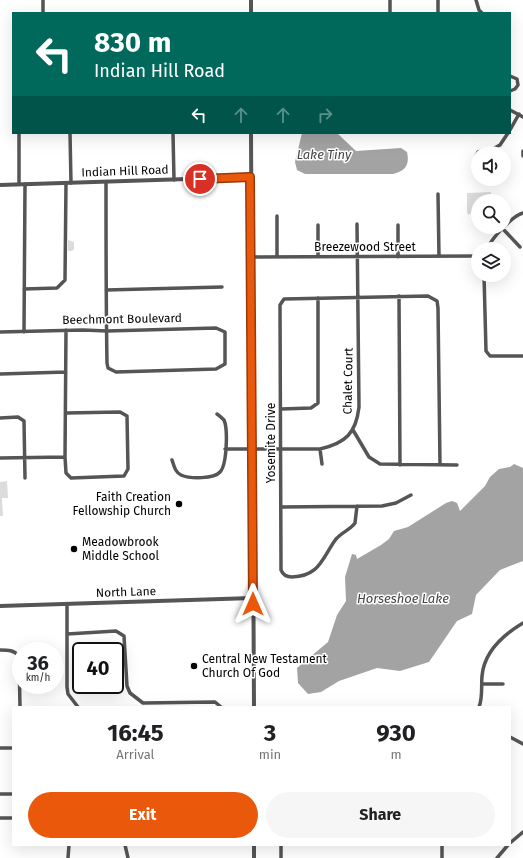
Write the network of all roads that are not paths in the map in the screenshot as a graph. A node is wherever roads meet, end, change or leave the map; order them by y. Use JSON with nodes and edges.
{"nodes":[{"id":1,"x":43,"y":0,"type":"edge"},
{"id":2,"x":250,"y":0,"type":"edge"},
{"id":3,"x":390,"y":0,"type":"edge"},
{"id":4,"x":438,"y":0,"type":"edge"},
{"id":5,"x":476,"y":0,"type":"edge"},
{"id":6,"x":43,"y":12,"type":"edge"},
{"id":7,"x":251,"y":12,"type":"edge"},
{"id":8,"x":390,"y":12,"type":"edge"},
{"id":9,"x":438,"y":12,"type":"edge"},
{"id":10,"x":481,"y":12,"type":"edge"},
{"id":11,"x":511,"y":76,"type":"edge"},
{"id":12,"x":511,"y":91,"type":"edge"},
{"id":13,"x":511,"y":110,"type":"edge"},
{"id":14,"x":519,"y":114,"type":"junction"},
{"id":15,"x":523,"y":117,"type":"edge"},
{"id":16,"x":511,"y":128,"type":"edge"},
{"id":17,"x":19,"y":134,"type":"edge"},
{"id":18,"x":70,"y":134,"type":"edge"},
{"id":19,"x":173,"y":134,"type":"edge"},
{"id":20,"x":251,"y":134,"type":"edge"},
{"id":21,"x":507,"y":134,"type":"edge"},
{"id":22,"x":498,"y":146,"type":"edge"},
{"id":23,"x":523,"y":151,"type":"edge"},
{"id":24,"x":523,"y":156,"type":"edge"},
{"id":25,"x":250,"y":177,"type":"junction"},
{"id":26,"x":174,"y":180,"type":"junction"},
{"id":27,"x":106,"y":182,"type":"junction"},
{"id":28,"x":68,"y":183,"type":"junction"},
{"id":29,"x":19,"y":184,"type":"junction"},
{"id":30,"x":25,"y":184,"type":"junction"},
{"id":31,"x":0,"y":185,"type":"edge"},
{"id":32,"x":438,"y":194,"type":"dead end"},
{"id":33,"x":523,"y":212,"type":"edge"},
{"id":34,"x":277,"y":216,"type":"dead end"},
{"id":35,"x":511,"y":220,"type":"edge"},
{"id":36,"x":357,"y":224,"type":"dead end"},
{"id":37,"x":318,"y":225,"type":"dead end"},
{"id":38,"x":398,"y":225,"type":"dead end"},
{"id":39,"x":499,"y":234,"type":"edge"},
{"id":40,"x":508,"y":234,"type":"edge"},
{"id":41,"x":493,"y":242,"type":"edge"},
{"id":42,"x":520,"y":247,"type":"dead end"},
{"id":43,"x":439,"y":256,"type":"junction"},
{"id":44,"x":471,"y":256,"type":"edge"},
{"id":45,"x":251,"y":257,"type":"junction"},
{"id":46,"x":277,"y":257,"type":"junction"},
{"id":47,"x":318,"y":257,"type":"junction"},
{"id":48,"x":358,"y":257,"type":"junction"},
{"id":49,"x":398,"y":257,"type":"junction"},
{"id":50,"x":484,"y":282,"type":"edge"},
{"id":51,"x":222,"y":287,"type":"dead end"},
{"id":52,"x":24,"y":290,"type":"junction"},
{"id":53,"x":106,"y":290,"type":"junction"},
{"id":54,"x":399,"y":296,"type":"junction"},
{"id":55,"x":358,"y":297,"type":"junction"},
{"id":56,"x":318,"y":298,"type":"junction"},
{"id":57,"x":66,"y":330,"type":"junction"},
{"id":58,"x":107,"y":331,"type":"junction"},
{"id":59,"x":0,"y":332,"type":"edge"},
{"id":60,"x":24,"y":332,"type":"junction"},
{"id":61,"x":523,"y":356,"type":"edge"},
{"id":62,"x":66,"y":372,"type":"junction"},
{"id":63,"x":0,"y":374,"type":"edge"},
{"id":64,"x":281,"y":410,"type":"junction"},
{"id":65,"x":66,"y":413,"type":"junction"},
{"id":66,"x":217,"y":414,"type":"dead end"},
{"id":67,"x":0,"y":418,"type":"edge"},
{"id":68,"x":353,"y":430,"type":"junction"},
{"id":69,"x":225,"y":449,"type":"junction"},
{"id":70,"x":320,"y":449,"type":"junction"},
{"id":71,"x":252,"y":450,"type":"junction"},
{"id":72,"x":281,"y":450,"type":"junction"},
{"id":73,"x":65,"y":456,"type":"junction"},
{"id":74,"x":0,"y":458,"type":"edge"},
{"id":75,"x":25,"y":458,"type":"junction"},
{"id":76,"x":172,"y":460,"type":"dead end"},
{"id":77,"x":322,"y":464,"type":"dead end"},
{"id":78,"x":400,"y":465,"type":"junction"},
{"id":79,"x":440,"y":465,"type":"junction"},
{"id":80,"x":457,"y":465,"type":"dead end"},
{"id":81,"x":25,"y":478,"type":"dead end"},
{"id":82,"x":411,"y":495,"type":"dead end"},
{"id":83,"x":357,"y":506,"type":"junction"},
{"id":84,"x":281,"y":507,"type":"junction"},
{"id":85,"x":253,"y":598,"type":"junction"},
{"id":86,"x":67,"y":604,"type":"junction"},
{"id":87,"x":0,"y":606,"type":"edge"},
{"id":88,"x":523,"y":623,"type":"edge"},
{"id":89,"x":67,"y":634,"type":"junction"},
{"id":90,"x":0,"y":650,"type":"edge"},
{"id":91,"x":482,"y":684,"type":"junction"},
{"id":92,"x":503,"y":684,"type":"dead end"},
{"id":93,"x":20,"y":706,"type":"edge"},
{"id":94,"x":77,"y":706,"type":"edge"},
{"id":95,"x":220,"y":706,"type":"edge"},
{"id":96,"x":254,"y":706,"type":"edge"},
{"id":97,"x":479,"y":706,"type":"edge"},
{"id":98,"x":511,"y":738,"type":"edge"},
{"id":99,"x":523,"y":744,"type":"edge"},
{"id":100,"x":0,"y":748,"type":"edge"},
{"id":101,"x":12,"y":748,"type":"edge"},
{"id":102,"x":0,"y":794,"type":"edge"},
{"id":103,"x":12,"y":794,"type":"edge"},
{"id":104,"x":0,"y":818,"type":"edge"},
{"id":105,"x":12,"y":818,"type":"edge"},
{"id":106,"x":523,"y":832,"type":"edge"},
{"id":107,"x":511,"y":842,"type":"edge"},
{"id":108,"x":69,"y":846,"type":"edge"},
{"id":109,"x":126,"y":846,"type":"edge"},
{"id":110,"x":254,"y":846,"type":"edge"},
{"id":111,"x":281,"y":846,"type":"edge"},
{"id":112,"x":442,"y":846,"type":"edge"},
{"id":113,"x":507,"y":846,"type":"edge"},
{"id":114,"x":68,"y":858,"type":"edge"},
{"id":115,"x":128,"y":858,"type":"edge"},
{"id":116,"x":254,"y":858,"type":"edge"},
{"id":117,"x":281,"y":858,"type":"edge"},
{"id":118,"x":442,"y":858,"type":"edge"},
{"id":119,"x":497,"y":858,"type":"edge"}],
"edges":[{"from":1,"to":6,"type":"street"},
{"from":2,"to":7,"type":"street"},
{"from":3,"to":8,"type":"street"},
{"from":4,"to":9,"type":"street"},
{"from":5,"to":10,"type":"street"},
{"from":11,"to":12,"type":"street"},
{"from":13,"to":14,"type":"street"},
{"from":14,"to":15,"type":"street"},
{"from":14,"to":16,"type":"street"},
{"from":17,"to":29,"type":"street"},
{"from":18,"to":28,"type":"street"},
{"from":19,"to":26,"type":"street"},
{"from":20,"to":25,"type":"street"},
{"from":21,"to":22,"type":"street"},
{"from":23,"to":24,"type":"street"},
{"from":25,"to":26,"type":"street","name":"Indian Hill Road"},
{"from":25,"to":45,"type":"street"},
{"from":26,"to":27,"type":"street","name":"Indian Hill Road"},
{"from":27,"to":28,"type":"street","name":"Indian Hill Road"},
{"from":27,"to":53,"type":"street"},
{"from":28,"to":30,"type":"street","name":"Indian Hill Road"},
{"from":28,"to":52,"type":"street"},
{"from":29,"to":30,"type":"street","name":"Indian Hill Road"},
{"from":29,"to":31,"type":"street","name":"Indian Hill Road"},
{"from":30,"to":52,"type":"street"},
{"from":32,"to":43,"type":"street"},
{"from":33,"to":35,"type":"street"},
{"from":34,"to":46,"type":"street"},
{"from":36,"to":48,"type":"street","name":"Chalet Court"},
{"from":37,"to":47,"type":"street"},
{"from":38,"to":49,"type":"street"},
{"from":39,"to":41,"type":"street"},
{"from":40,"to":42,"type":"street"},
{"from":43,"to":44,"type":"street","name":"Breezewood Street"},
{"from":43,"to":49,"type":"street","name":"Breezewood Street"},
{"from":45,"to":46,"type":"street","name":"Breezewood Street"},
{"from":45,"to":71,"type":"street"},
{"from":46,"to":47,"type":"street","name":"Breezewood Street"},
{"from":47,"to":48,"type":"street","name":"Breezewood Street"},
{"from":48,"to":49,"type":"street","name":"Breezewood Street"},
{"from":48,"to":55,"type":"street","name":"Chalet Court"},
{"from":50,"to":61,"type":"street"},
{"from":51,"to":53,"type":"street"},
{"from":52,"to":60,"type":"street"},
{"from":53,"to":58,"type":"street"},
{"from":54,"to":55,"type":"street"},
{"from":54,"to":78,"type":"street"},
{"from":54,"to":79,"type":"street"},
{"from":55,"to":56,"type":"street"},
{"from":55,"to":68,"type":"street","name":"Chalet Court"},
{"from":56,"to":64,"type":"street"},
{"from":56,"to":64,"type":"street","name":"Yosemite Drive"},
{"from":57,"to":58,"type":"street","name":"Beechmont Boulevard"},
{"from":57,"to":60,"type":"street","name":"Beechmont Boulevard"},
{"from":57,"to":62,"type":"street"},
{"from":58,"to":58,"type":"street","name":"Beechmont Boulevard"},
{"from":59,"to":60,"type":"street","name":"Beechmont Boulevard"},
{"from":62,"to":63,"type":"street"},
{"from":62,"to":65,"type":"street"},
{"from":64,"to":72,"type":"street","name":"Yosemite Drive"},
{"from":65,"to":73,"type":"street"},
{"from":65,"to":73,"type":"street"},
{"from":66,"to":69,"type":"street"},
{"from":67,"to":75,"type":"street"},
{"from":68,"to":70,"type":"street","name":"Chalet Court"},
{"from":68,"to":78,"type":"street"},
{"from":69,"to":71,"type":"street","name":"Chalet Court"},
{"from":69,"to":76,"type":"street"},
{"from":70,"to":72,"type":"street","name":"Chalet Court"},
{"from":70,"to":77,"type":"street"},
{"from":71,"to":72,"type":"street","name":"Chalet Court"},
{"from":71,"to":85,"type":"street"},
{"from":72,"to":84,"type":"street","name":"Yosemite Drive"},
{"from":73,"to":75,"type":"street"},
{"from":74,"to":75,"type":"street"},
{"from":75,"to":81,"type":"street"},
{"from":78,"to":79,"type":"street"},
{"from":79,"to":80,"type":"street"},
{"from":82,"to":83,"type":"street"},
{"from":83,"to":84,"type":"street"},
{"from":83,"to":84,"type":"street","name":"Yosemite Drive"},
{"from":85,"to":86,"type":"street","name":"North Lane"},
{"from":85,"to":96,"type":"street"},
{"from":86,"to":87,"type":"street","name":"North Lane"},
{"from":86,"to":89,"type":"street"},
{"from":88,"to":91,"type":"street"},
{"from":89,"to":94,"type":"street"},
{"from":89,"to":95,"type":"street"},
{"from":90,"to":93,"type":"street"},
{"from":91,"to":92,"type":"street"},
{"from":91,"to":97,"type":"street"},
{"from":98,"to":99,"type":"street"},
{"from":100,"to":101,"type":"street"},
{"from":102,"to":103,"type":"street"},
{"from":104,"to":105,"type":"street"},
{"from":106,"to":107,"type":"street"},
{"from":108,"to":114,"type":"street"},
{"from":109,"to":115,"type":"street"},
{"from":110,"to":116,"type":"street"},
{"from":111,"to":117,"type":"street"},
{"from":112,"to":118,"type":"street"},
{"from":113,"to":119,"type":"street"}]}
